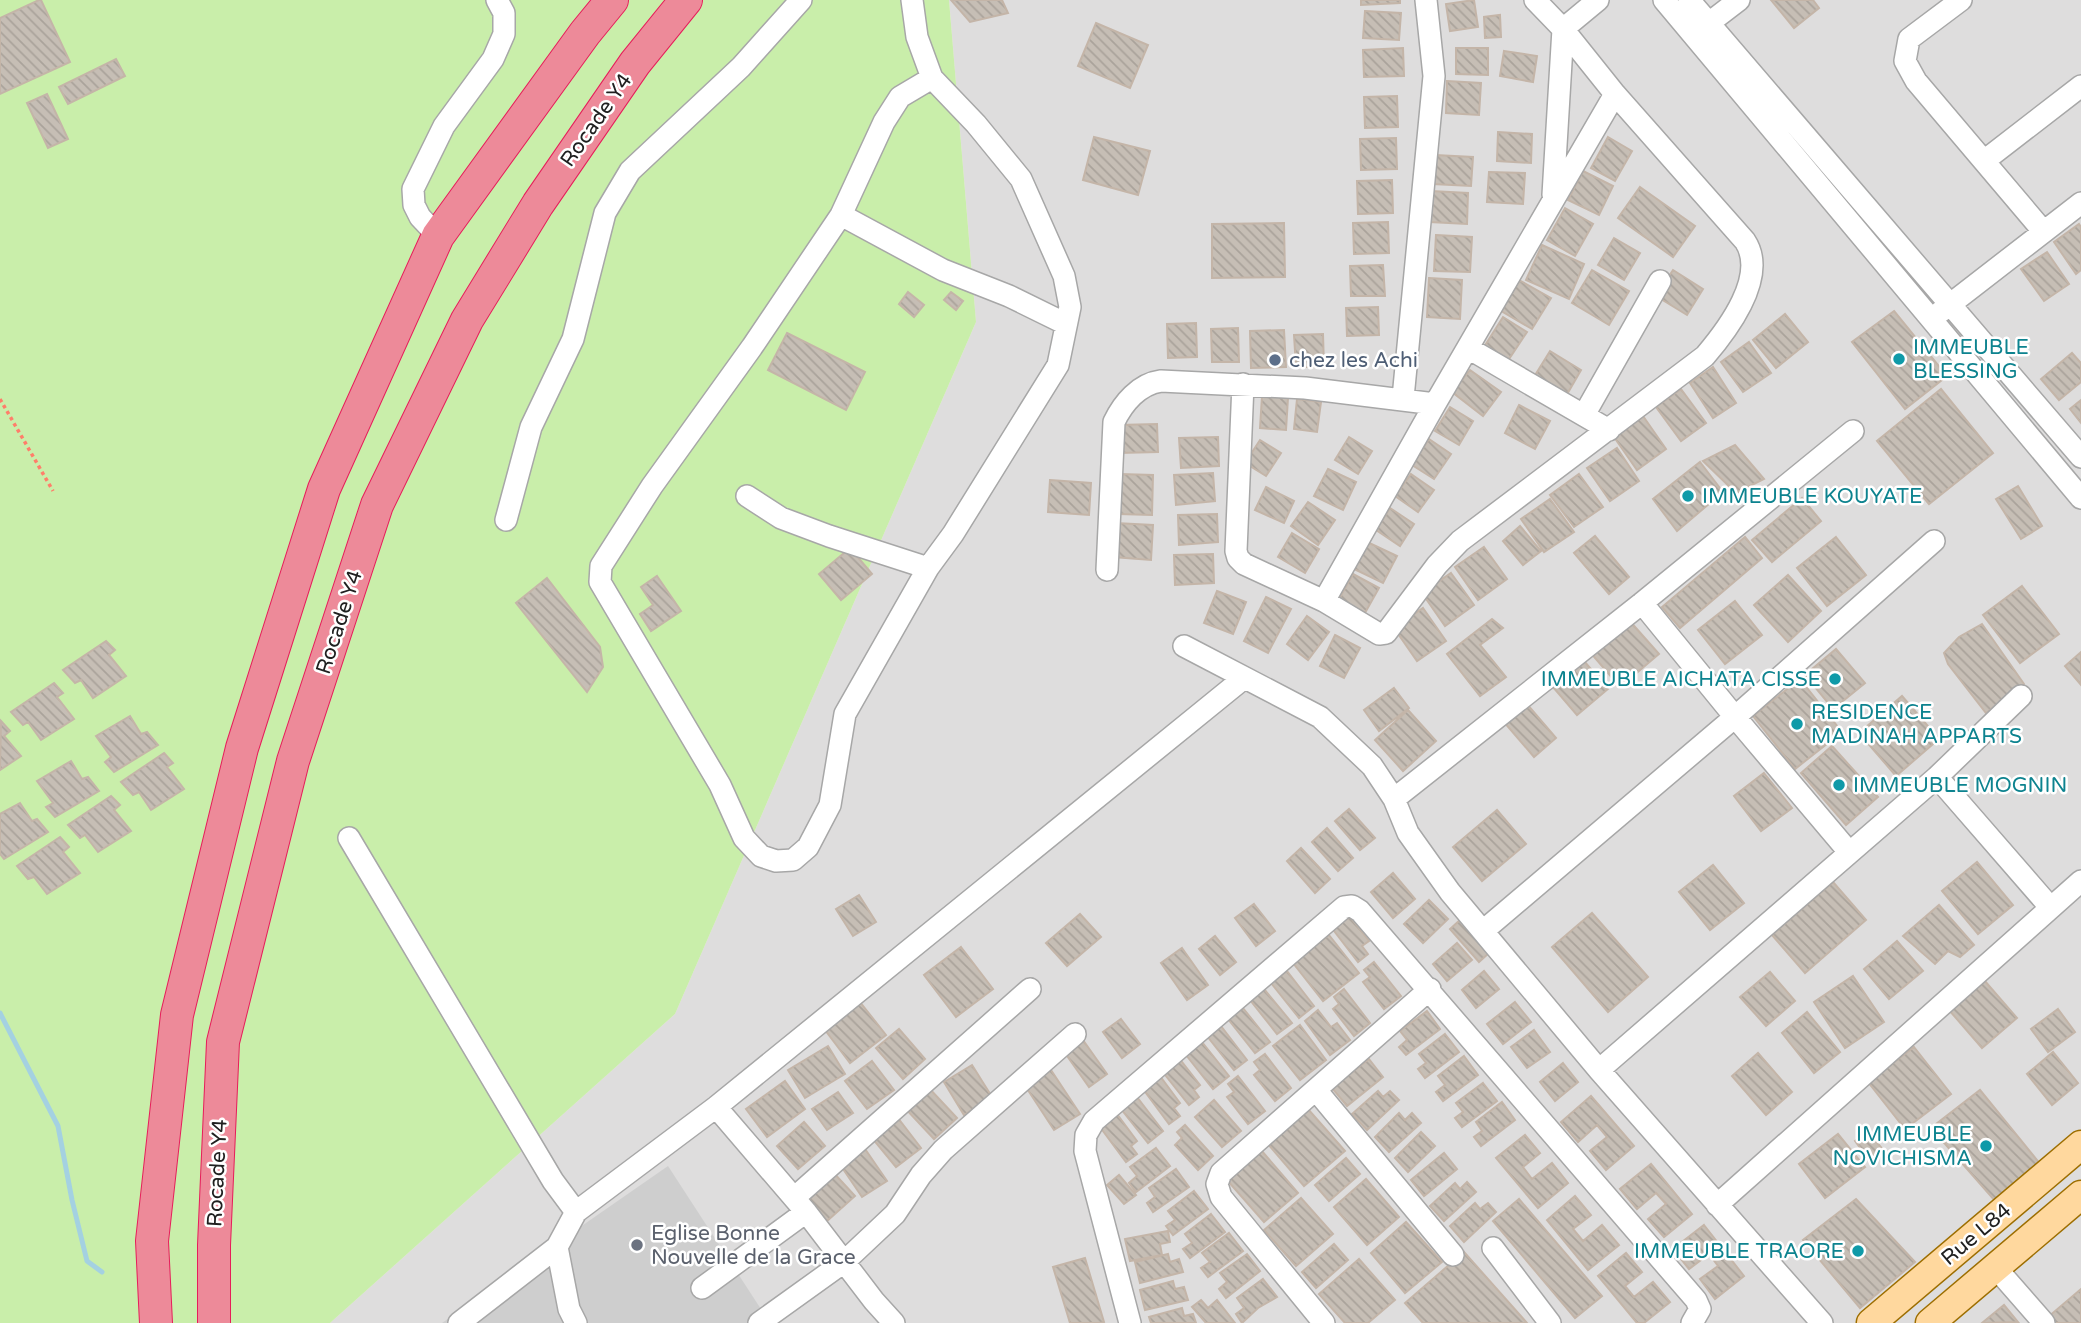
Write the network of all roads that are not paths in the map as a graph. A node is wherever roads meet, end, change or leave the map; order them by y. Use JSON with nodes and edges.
{"nodes":[{"id":1,"x":497,"y":0,"type":"edge"},
{"id":2,"x":612,"y":0,"type":"edge"},
{"id":3,"x":686,"y":0,"type":"edge"},
{"id":4,"x":801,"y":0,"type":"edge"},
{"id":5,"x":912,"y":0,"type":"edge"},
{"id":6,"x":1426,"y":0,"type":"edge"},
{"id":7,"x":1535,"y":0,"type":"edge"},
{"id":8,"x":1598,"y":0,"type":"edge"},
{"id":9,"x":1664,"y":0,"type":"edge"},
{"id":10,"x":1689,"y":0,"type":"edge"},
{"id":11,"x":1739,"y":0,"type":"edge"},
{"id":12,"x":1961,"y":0,"type":"edge"},
{"id":13,"x":1709,"y":23,"type":"junction"},
{"id":14,"x":1563,"y":29,"type":"junction"},
{"id":15,"x":932,"y":78,"type":"junction"},
{"id":16,"x":2081,"y":86,"type":"edge"},
{"id":17,"x":1615,"y":94,"type":"junction"},
{"id":18,"x":1984,"y":161,"type":"junction"},
{"id":19,"x":1553,"y":201,"type":"junction"},
{"id":20,"x":2081,"y":202,"type":"edge"},
{"id":21,"x":841,"y":215,"type":"junction"},
{"id":22,"x":2043,"y":231,"type":"junction"},
{"id":23,"x":438,"y":236,"type":"junction"},
{"id":24,"x":1660,"y":281,"type":"dead end"},
{"id":25,"x":1949,"y":303,"type":"junction"},
{"id":26,"x":1932,"y":319,"type":"junction"},
{"id":27,"x":1066,"y":324,"type":"junction"},
{"id":28,"x":1468,"y":348,"type":"junction"},
{"id":29,"x":1243,"y":384,"type":"junction"},
{"id":30,"x":1404,"y":398,"type":"junction"},
{"id":31,"x":1435,"y":404,"type":"junction"},
{"id":32,"x":1584,"y":415,"type":"junction"},
{"id":33,"x":1609,"y":430,"type":"junction"},
{"id":34,"x":1853,"y":431,"type":"dead end"},
{"id":35,"x":2081,"y":457,"type":"edge"},
{"id":36,"x":747,"y":496,"type":"dead end"},
{"id":37,"x":2081,"y":498,"type":"edge"},
{"id":38,"x":506,"y":520,"type":"dead end"},
{"id":39,"x":1934,"y":541,"type":"dead end"},
{"id":40,"x":928,"y":568,"type":"junction"},
{"id":41,"x":1107,"y":570,"type":"dead end"},
{"id":42,"x":1324,"y":601,"type":"junction"},
{"id":43,"x":1643,"y":603,"type":"junction"},
{"id":44,"x":1184,"y":646,"type":"dead end"},
{"id":45,"x":1244,"y":678,"type":"junction"},
{"id":46,"x":2021,"y":696,"type":"dead end"},
{"id":47,"x":1735,"y":717,"type":"junction"},
{"id":48,"x":1937,"y":778,"type":"junction"},
{"id":49,"x":1394,"y":799,"type":"junction"},
{"id":50,"x":349,"y":838,"type":"dead end"},
{"id":51,"x":1849,"y":852,"type":"junction"},
{"id":52,"x":2081,"y":881,"type":"edge"},
{"id":53,"x":2050,"y":907,"type":"junction"},
{"id":54,"x":1483,"y":931,"type":"junction"},
{"id":55,"x":1030,"y":989,"type":"dead end"},
{"id":56,"x":1430,"y":989,"type":"junction"},
{"id":57,"x":1075,"y":1034,"type":"dead end"},
{"id":58,"x":1599,"y":1070,"type":"junction"},
{"id":59,"x":1316,"y":1090,"type":"junction"},
{"id":60,"x":716,"y":1107,"type":"junction"},
{"id":61,"x":2081,"y":1145,"type":"edge"},
{"id":62,"x":2081,"y":1195,"type":"edge"},
{"id":63,"x":800,"y":1205,"type":"junction"},
{"id":64,"x":1717,"y":1205,"type":"junction"},
{"id":65,"x":576,"y":1212,"type":"junction"},
{"id":66,"x":558,"y":1247,"type":"junction"},
{"id":67,"x":1493,"y":1248,"type":"dead end"},
{"id":68,"x":1453,"y":1255,"type":"dead end"},
{"id":69,"x":844,"y":1262,"type":"junction"},
{"id":70,"x":1996,"y":1268,"type":"junction"},
{"id":71,"x":702,"y":1288,"type":"dead end"},
{"id":72,"x":156,"y":1323,"type":"edge"},
{"id":73,"x":214,"y":1323,"type":"edge"},
{"id":74,"x":459,"y":1323,"type":"edge"},
{"id":75,"x":575,"y":1323,"type":"edge"},
{"id":76,"x":758,"y":1323,"type":"edge"},
{"id":77,"x":893,"y":1323,"type":"edge"},
{"id":78,"x":1130,"y":1323,"type":"edge"},
{"id":79,"x":1325,"y":1323,"type":"edge"},
{"id":80,"x":1549,"y":1323,"type":"edge"},
{"id":81,"x":1692,"y":1323,"type":"edge"},
{"id":82,"x":1822,"y":1323,"type":"edge"},
{"id":83,"x":1871,"y":1323,"type":"edge"},
{"id":84,"x":1930,"y":1323,"type":"edge"},
{"id":85,"x":2044,"y":1323,"type":"edge"}],
"edges":[{"from":1,"to":23,"type":"street"},
{"from":2,"to":23,"type":"highway"},
{"from":3,"to":73,"type":"highway","name":"Rocade Y4"},
{"from":4,"to":38,"type":"street"},
{"from":5,"to":15,"type":"street"},
{"from":6,"to":30,"type":"street"},
{"from":7,"to":14,"type":"street"},
{"from":8,"to":14,"type":"street"},
{"from":9,"to":26,"type":"street"},
{"from":10,"to":13,"type":"street"},
{"from":11,"to":13,"type":"street"},
{"from":12,"to":18,"type":"street"},
{"from":13,"to":25,"type":"street"},
{"from":14,"to":17,"type":"street"},
{"from":14,"to":19,"type":"street"},
{"from":15,"to":21,"type":"street"},
{"from":15,"to":27,"type":"street"},
{"from":16,"to":18,"type":"street"},
{"from":17,"to":19,"type":"street"},
{"from":17,"to":33,"type":"street"},
{"from":18,"to":22,"type":"street"},
{"from":19,"to":28,"type":"street"},
{"from":20,"to":22,"type":"street"},
{"from":21,"to":27,"type":"street"},
{"from":21,"to":40,"type":"street"},
{"from":22,"to":25,"type":"street"},
{"from":23,"to":72,"type":"highway"},
{"from":24,"to":32,"type":"street"},
{"from":25,"to":26,"type":"street"},
{"from":25,"to":35,"type":"street"},
{"from":26,"to":37,"type":"street"},
{"from":27,"to":40,"type":"street"},
{"from":28,"to":31,"type":"street"},
{"from":28,"to":32,"type":"street"},
{"from":29,"to":30,"type":"street"},
{"from":29,"to":41,"type":"street"},
{"from":29,"to":42,"type":"street"},
{"from":30,"to":31,"type":"street"},
{"from":31,"to":42,"type":"street"},
{"from":32,"to":33,"type":"street"},
{"from":33,"to":42,"type":"street"},
{"from":34,"to":43,"type":"street"},
{"from":36,"to":40,"type":"street"},
{"from":39,"to":47,"type":"street"},
{"from":43,"to":47,"type":"street"},
{"from":43,"to":49,"type":"street"},
{"from":44,"to":45,"type":"street"},
{"from":45,"to":49,"type":"street"},
{"from":45,"to":60,"type":"street"},
{"from":46,"to":48,"type":"street"},
{"from":47,"to":51,"type":"street"},
{"from":47,"to":54,"type":"street"},
{"from":48,"to":51,"type":"street"},
{"from":48,"to":53,"type":"street"},
{"from":49,"to":54,"type":"street"},
{"from":50,"to":65,"type":"street"},
{"from":51,"to":58,"type":"street"},
{"from":52,"to":53,"type":"street"},
{"from":53,"to":64,"type":"street"},
{"from":54,"to":58,"type":"street"},
{"from":55,"to":63,"type":"street"},
{"from":56,"to":59,"type":"street"},
{"from":56,"to":78,"type":"street"},
{"from":56,"to":81,"type":"street"},
{"from":57,"to":69,"type":"street"},
{"from":58,"to":64,"type":"street"},
{"from":59,"to":68,"type":"street"},
{"from":59,"to":79,"type":"street"},
{"from":60,"to":63,"type":"street"},
{"from":60,"to":65,"type":"street"},
{"from":61,"to":83,"type":"main road","name":"Rue L84"},
{"from":62,"to":70,"type":"main road","name":"Rue L84"},
{"from":63,"to":69,"type":"street"},
{"from":63,"to":71,"type":"street"},
{"from":64,"to":82,"type":"street"},
{"from":65,"to":66,"type":"street"},
{"from":66,"to":74,"type":"street"},
{"from":66,"to":75,"type":"street"},
{"from":67,"to":80,"type":"street"},
{"from":69,"to":76,"type":"street"},
{"from":69,"to":77,"type":"street"},
{"from":70,"to":84,"type":"main road","name":"Rue L84"},
{"from":70,"to":85,"type":"street"}]}
